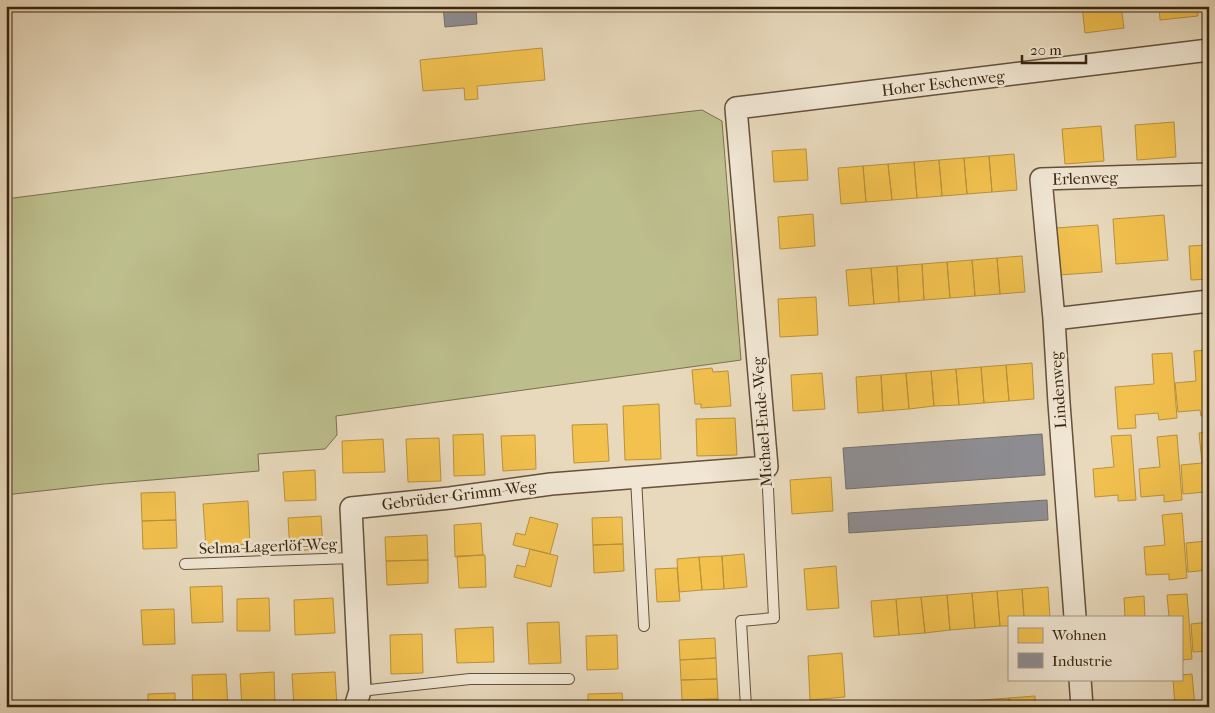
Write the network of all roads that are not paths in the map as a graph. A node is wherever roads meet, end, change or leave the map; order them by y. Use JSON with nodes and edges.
{"nodes":[{"id":1,"x":1209,"y":50,"type":"edge"},
{"id":2,"x":736,"y":108,"type":"joint"},
{"id":3,"x":1209,"y":174,"type":"edge"},
{"id":4,"x":1209,"y":301,"type":"edge"},
{"id":5,"x":1054,"y":319,"type":"junction"},
{"id":6,"x":767,"y":467,"type":"junction"},
{"id":7,"x":636,"y":478,"type":"junction"},
{"id":8,"x":352,"y":558,"type":"junction"},
{"id":9,"x":185,"y":564,"type":"dead end"},
{"id":10,"x":1075,"y":616,"type":"edge"},
{"id":11,"x":644,"y":626,"type":"dead end"},
{"id":12,"x":569,"y":679,"type":"dead end"},
{"id":13,"x":1080,"y":680,"type":"edge"},
{"id":14,"x":358,"y":699,"type":"edge"},
{"id":15,"x":746,"y":707,"type":"edge"},
{"id":16,"x":1082,"y":707,"type":"edge"}],
"edges":[{"from":1,"to":2,"type":"street","name":"Hoher Eschenweg"},
{"from":2,"to":6,"type":"street","name":"Michael-Ende-Weg"},
{"from":3,"to":5,"type":"street","name":"Erlenweg"},
{"from":4,"to":5,"type":"street"},
{"from":5,"to":10,"type":"street","name":"Lindenweg"},
{"from":6,"to":7,"type":"street","name":"Gebrüder-Grimm-Weg"},
{"from":6,"to":15,"type":"lane","name":"Michael-Ende-Weg"},
{"from":7,"to":8,"type":"street","name":"Gebrüder-Grimm-Weg"},
{"from":7,"to":11,"type":"lane"},
{"from":8,"to":9,"type":"lane","name":"Selma-Lagerlöf-Weg"},
{"from":8,"to":14,"type":"street","name":"Gebrüder-Grimm-Weg"},
{"from":12,"to":14,"type":"lane"},
{"from":13,"to":16,"type":"street"}]}
